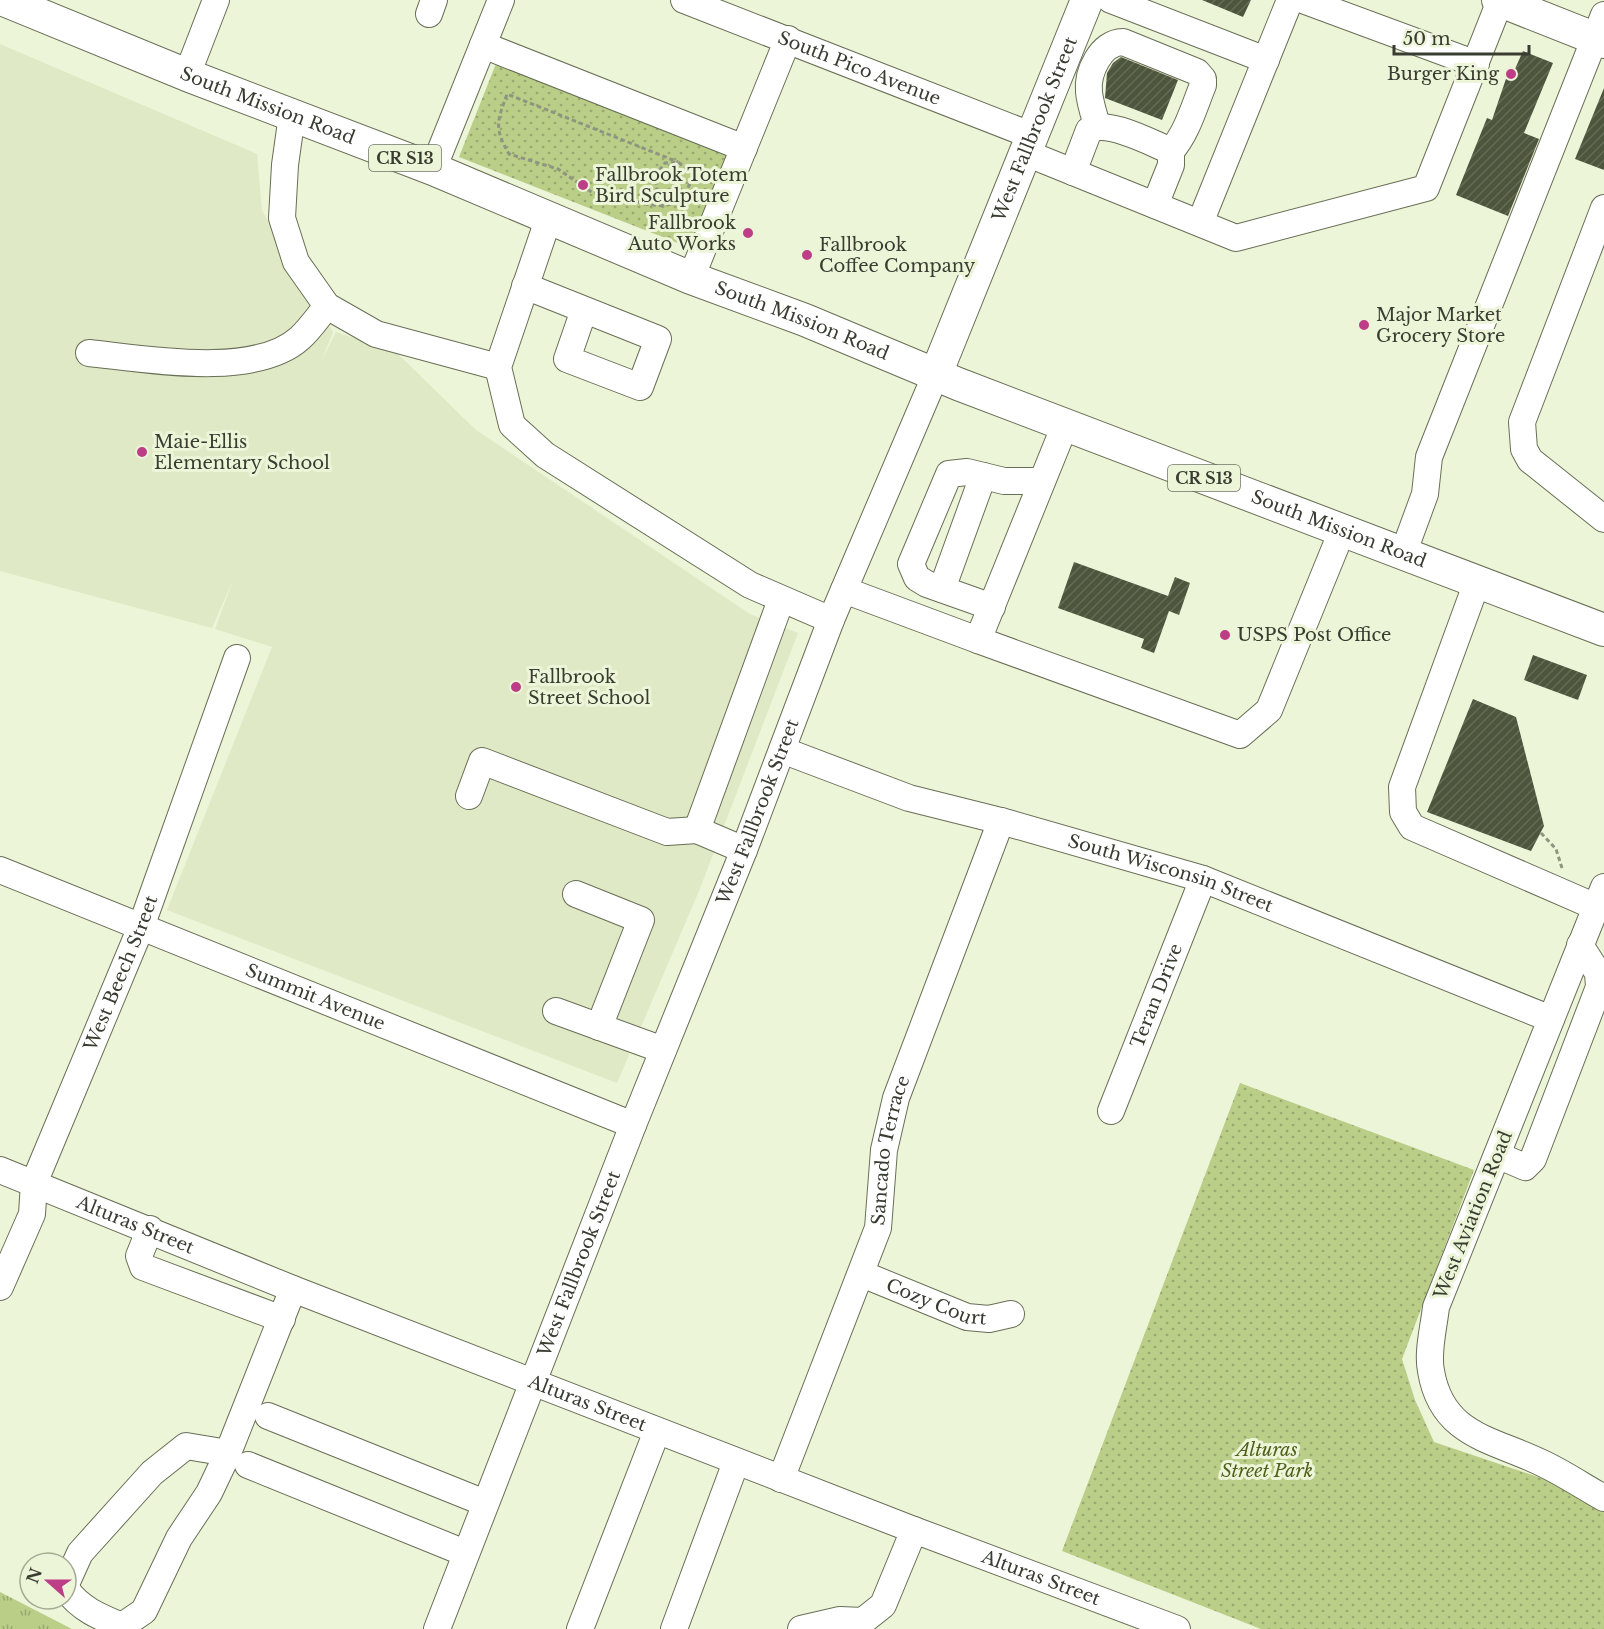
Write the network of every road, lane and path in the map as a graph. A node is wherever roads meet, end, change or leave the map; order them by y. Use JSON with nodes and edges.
{"nodes":[{"id":1,"x":4,"y":0,"type":"edge"},
{"id":2,"x":216,"y":0,"type":"edge"},
{"id":3,"x":501,"y":0,"type":"edge"},
{"id":4,"x":684,"y":0,"type":"edge"},
{"id":5,"x":1087,"y":0,"type":"edge"},
{"id":6,"x":1111,"y":0,"type":"edge"},
{"id":7,"x":1290,"y":0,"type":"edge"},
{"id":8,"x":1303,"y":0,"type":"edge"},
{"id":9,"x":1499,"y":1,"type":"edge"},
{"id":10,"x":1539,"y":8,"type":"edge"},
{"id":11,"x":1601,"y":32,"type":"edge"},
{"id":12,"x":788,"y":39,"type":"junction"},
{"id":13,"x":483,"y":45,"type":"junction"},
{"id":14,"x":1266,"y":60,"type":"junction"},
{"id":15,"x":1476,"y":64,"type":"junction"},
{"id":16,"x":187,"y":75,"type":"junction"},
{"id":17,"x":292,"y":115,"type":"junction"},
{"id":18,"x":1097,"y":125,"type":"junction"},
{"id":19,"x":1029,"y":144,"type":"junction"},
{"id":20,"x":744,"y":147,"type":"junction"},
{"id":21,"x":1171,"y":151,"type":"junction"},
{"id":22,"x":678,"y":162,"type":"junction"},
{"id":23,"x":433,"y":169,"type":"junction"},
{"id":24,"x":1073,"y":172,"type":"junction"},
{"id":25,"x":1155,"y":205,"type":"junction"},
{"id":26,"x":663,"y":206,"type":"junction"},
{"id":27,"x":1604,"y":208,"type":"edge"},
{"id":28,"x":549,"y":217,"type":"junction"},
{"id":29,"x":1200,"y":223,"type":"junction"},
{"id":30,"x":691,"y":278,"type":"junction"},
{"id":31,"x":525,"y":286,"type":"junction"},
{"id":32,"x":327,"y":306,"type":"junction"},
{"id":33,"x":584,"y":310,"type":"dead end"},
{"id":34,"x":89,"y":354,"type":"dead end"},
{"id":35,"x":498,"y":367,"type":"junction"},
{"id":36,"x":936,"y":374,"type":"junction"},
{"id":37,"x":1065,"y":425,"type":"junction"},
{"id":38,"x":983,"y":476,"type":"junction"},
{"id":39,"x":1042,"y":481,"type":"junction"},
{"id":40,"x":1604,"y":519,"type":"edge"},
{"id":41,"x":1342,"y":531,"type":"junction"},
{"id":42,"x":1403,"y":554,"type":"junction"},
{"id":43,"x":1477,"y":582,"type":"junction"},
{"id":44,"x":942,"y":589,"type":"junction"},
{"id":45,"x":844,"y":590,"type":"junction"},
{"id":46,"x":782,"y":600,"type":"junction"},
{"id":47,"x":992,"y":607,"type":"junction"},
{"id":48,"x":831,"y":620,"type":"junction"},
{"id":49,"x":1604,"y":630,"type":"edge"},
{"id":50,"x":978,"y":640,"type":"junction"},
{"id":51,"x":237,"y":658,"type":"dead end"},
{"id":52,"x":782,"y":750,"type":"junction"},
{"id":53,"x":469,"y":796,"type":"dead end"},
{"id":54,"x":1001,"y":821,"type":"junction"},
{"id":55,"x":697,"y":830,"type":"junction"},
{"id":56,"x":1541,"y":833,"type":"dead end"},
{"id":57,"x":744,"y":849,"type":"junction"},
{"id":58,"x":1562,"y":868,"type":"dead end"},
{"id":59,"x":0,"y":870,"type":"edge"},
{"id":60,"x":1203,"y":879,"type":"junction"},
{"id":61,"x":576,"y":894,"type":"dead end"},
{"id":62,"x":1600,"y":897,"type":"edge"},
{"id":63,"x":141,"y":927,"type":"junction"},
{"id":64,"x":1592,"y":945,"type":"edge"},
{"id":65,"x":556,"y":1011,"type":"dead end"},
{"id":66,"x":1551,"y":1019,"type":"junction"},
{"id":67,"x":599,"y":1027,"type":"junction"},
{"id":68,"x":663,"y":1050,"type":"junction"},
{"id":69,"x":1111,"y":1111,"type":"dead end"},
{"id":70,"x":633,"y":1125,"type":"junction"},
{"id":71,"x":1497,"y":1155,"type":"junction"},
{"id":72,"x":0,"y":1170,"type":"edge"},
{"id":73,"x":34,"y":1183,"type":"junction"},
{"id":74,"x":150,"y":1229,"type":"junction"},
{"id":75,"x":862,"y":1274,"type":"junction"},
{"id":76,"x":0,"y":1287,"type":"edge"},
{"id":77,"x":293,"y":1289,"type":"junction"},
{"id":78,"x":1011,"y":1314,"type":"dead end"},
{"id":79,"x":282,"y":1318,"type":"junction"},
{"id":80,"x":533,"y":1381,"type":"junction"},
{"id":81,"x":268,"y":1416,"type":"dead end"},
{"id":82,"x":657,"y":1431,"type":"junction"},
{"id":83,"x":238,"y":1459,"type":"junction"},
{"id":84,"x":736,"y":1462,"type":"junction"},
{"id":85,"x":781,"y":1479,"type":"junction"},
{"id":86,"x":1604,"y":1498,"type":"edge"},
{"id":87,"x":485,"y":1503,"type":"junction"},
{"id":88,"x":914,"y":1530,"type":"junction"},
{"id":89,"x":465,"y":1553,"type":"junction"},
{"id":90,"x":78,"y":1558,"type":"edge"},
{"id":91,"x":78,"y":1603,"type":"edge"},
{"id":92,"x":589,"y":1627,"type":"edge"},
{"id":93,"x":1174,"y":1628,"type":"edge"},
{"id":94,"x":437,"y":1629,"type":"edge"},
{"id":95,"x":674,"y":1629,"type":"edge"},
{"id":96,"x":801,"y":1629,"type":"edge"}],
"edges":[{"from":1,"to":16,"type":"main road","name":"South Mission Road","number":"CR S13"},
{"from":2,"to":16,"type":"street"},
{"from":3,"to":13,"type":"street"},
{"from":4,"to":12,"type":"street","name":"South Pico Avenue"},
{"from":5,"to":19,"type":"main road","name":"West Fallbrook Street"},
{"from":6,"to":14,"type":"street"},
{"from":7,"to":14,"type":"street"},
{"from":8,"to":15,"type":"street"},
{"from":9,"to":10,"type":"main road"},
{"from":9,"to":15,"type":"street"},
{"from":10,"to":11,"type":"main road"},
{"from":11,"to":42,"type":"street"},
{"from":12,"to":19,"type":"street","name":"South Pico Avenue"},
{"from":12,"to":20,"type":"street"},
{"from":13,"to":20,"type":"street"},
{"from":13,"to":23,"type":"street"},
{"from":14,"to":29,"type":"street"},
{"from":15,"to":29,"type":"street","name":"South Pico Avenue"},
{"from":16,"to":17,"type":"main road","name":"South Mission Road","number":"CR S13"},
{"from":17,"to":23,"type":"main road","name":"South Mission Road","number":"CR S13"},
{"from":17,"to":32,"type":"street"},
{"from":18,"to":21,"type":"street"},
{"from":18,"to":21,"type":"street"},
{"from":18,"to":24,"type":"street"},
{"from":19,"to":24,"type":"street","name":"South Pico Avenue"},
{"from":19,"to":36,"type":"main road","name":"West Fallbrook Street"},
{"from":20,"to":30,"type":"street"},
{"from":21,"to":25,"type":"street"},
{"from":22,"to":26,"type":"path"},
{"from":22,"to":26,"type":"path"},
{"from":22,"to":26,"type":"path"},
{"from":23,"to":28,"type":"main road","name":"South Mission Road","number":"CR S13"},
{"from":24,"to":25,"type":"street","name":"South Pico Avenue"},
{"from":25,"to":29,"type":"street","name":"South Pico Avenue"},
{"from":27,"to":40,"type":"street"},
{"from":28,"to":30,"type":"main road","name":"South Mission Road","number":"CR S13"},
{"from":28,"to":31,"type":"street"},
{"from":30,"to":36,"type":"main road","name":"South Mission Road","number":"CR S13"},
{"from":31,"to":33,"type":"street"},
{"from":31,"to":35,"type":"street"},
{"from":32,"to":34,"type":"street"},
{"from":32,"to":35,"type":"street"},
{"from":35,"to":46,"type":"street"},
{"from":36,"to":37,"type":"main road","name":"South Mission Road","number":"CR S13"},
{"from":36,"to":45,"type":"street","name":"West Fallbrook Street"},
{"from":37,"to":39,"type":"street"},
{"from":37,"to":41,"type":"main road","name":"South Mission Road","number":"CR S13"},
{"from":38,"to":39,"type":"street"},
{"from":38,"to":44,"type":"street"},
{"from":38,"to":44,"type":"street"},
{"from":39,"to":47,"type":"street"},
{"from":41,"to":42,"type":"main road","name":"South Mission Road","number":"CR S13"},
{"from":41,"to":50,"type":"street"},
{"from":42,"to":43,"type":"main road","name":"South Mission Road","number":"CR S13"},
{"from":43,"to":49,"type":"main road","name":"South Mission Road","number":"CR S13"},
{"from":43,"to":62,"type":"street"},
{"from":44,"to":47,"type":"street"},
{"from":45,"to":48,"type":"street","name":"West Fallbrook Street"},
{"from":45,"to":50,"type":"street"},
{"from":46,"to":48,"type":"street"},
{"from":46,"to":55,"type":"street"},
{"from":47,"to":50,"type":"street"},
{"from":48,"to":52,"type":"street","name":"West Fallbrook Street"},
{"from":51,"to":63,"type":"street","name":"West Beech Street"},
{"from":52,"to":54,"type":"street","name":"South Wisconsin Street"},
{"from":52,"to":57,"type":"street","name":"West Fallbrook Street"},
{"from":53,"to":55,"type":"street"},
{"from":54,"to":60,"type":"street","name":"South Wisconsin Street"},
{"from":54,"to":75,"type":"street","name":"Sancado Terrace"},
{"from":55,"to":57,"type":"street"},
{"from":56,"to":58,"type":"path"},
{"from":57,"to":68,"type":"street","name":"West Fallbrook Street"},
{"from":59,"to":63,"type":"street","name":"Summit Avenue"},
{"from":60,"to":66,"type":"street","name":"South Wisconsin Street"},
{"from":60,"to":69,"type":"street","name":"Teran Drive"},
{"from":61,"to":67,"type":"street"},
{"from":62,"to":64,"type":"street","name":"West Aviation Road"},
{"from":63,"to":70,"type":"street","name":"Summit Avenue"},
{"from":63,"to":73,"type":"street","name":"West Beech Street"},
{"from":64,"to":66,"type":"street","name":"West Aviation Road"},
{"from":64,"to":71,"type":"street"},
{"from":65,"to":67,"type":"street"},
{"from":66,"to":71,"type":"street","name":"West Aviation Road"},
{"from":67,"to":68,"type":"street"},
{"from":68,"to":70,"type":"street","name":"West Fallbrook Street"},
{"from":70,"to":80,"type":"street","name":"West Fallbrook Street"},
{"from":71,"to":86,"type":"street","name":"West Aviation Road"},
{"from":72,"to":73,"type":"street","name":"Alturas Street"},
{"from":73,"to":74,"type":"street","name":"Alturas Street"},
{"from":73,"to":76,"type":"street","name":"West Beech Street"},
{"from":74,"to":77,"type":"street","name":"Alturas Street"},
{"from":74,"to":79,"type":"street"},
{"from":75,"to":78,"type":"street","name":"Cozy Court"},
{"from":75,"to":85,"type":"street","name":"Sancado Terrace"},
{"from":77,"to":79,"type":"street"},
{"from":77,"to":80,"type":"street","name":"Alturas Street"},
{"from":79,"to":83,"type":"street"},
{"from":80,"to":82,"type":"street","name":"Alturas Street"},
{"from":80,"to":87,"type":"street","name":"West Fallbrook Street"},
{"from":81,"to":87,"type":"street"},
{"from":82,"to":84,"type":"street","name":"Alturas Street"},
{"from":82,"to":92,"type":"street"},
{"from":83,"to":89,"type":"street"},
{"from":83,"to":90,"type":"street"},
{"from":83,"to":91,"type":"street"},
{"from":84,"to":85,"type":"street","name":"Alturas Street"},
{"from":84,"to":95,"type":"street"},
{"from":85,"to":88,"type":"street","name":"Alturas Street"},
{"from":87,"to":89,"type":"street","name":"West Fallbrook Street"},
{"from":88,"to":93,"type":"street","name":"Alturas Street"},
{"from":88,"to":96,"type":"street"},
{"from":89,"to":94,"type":"street","name":"West Fallbrook Street"}]}
